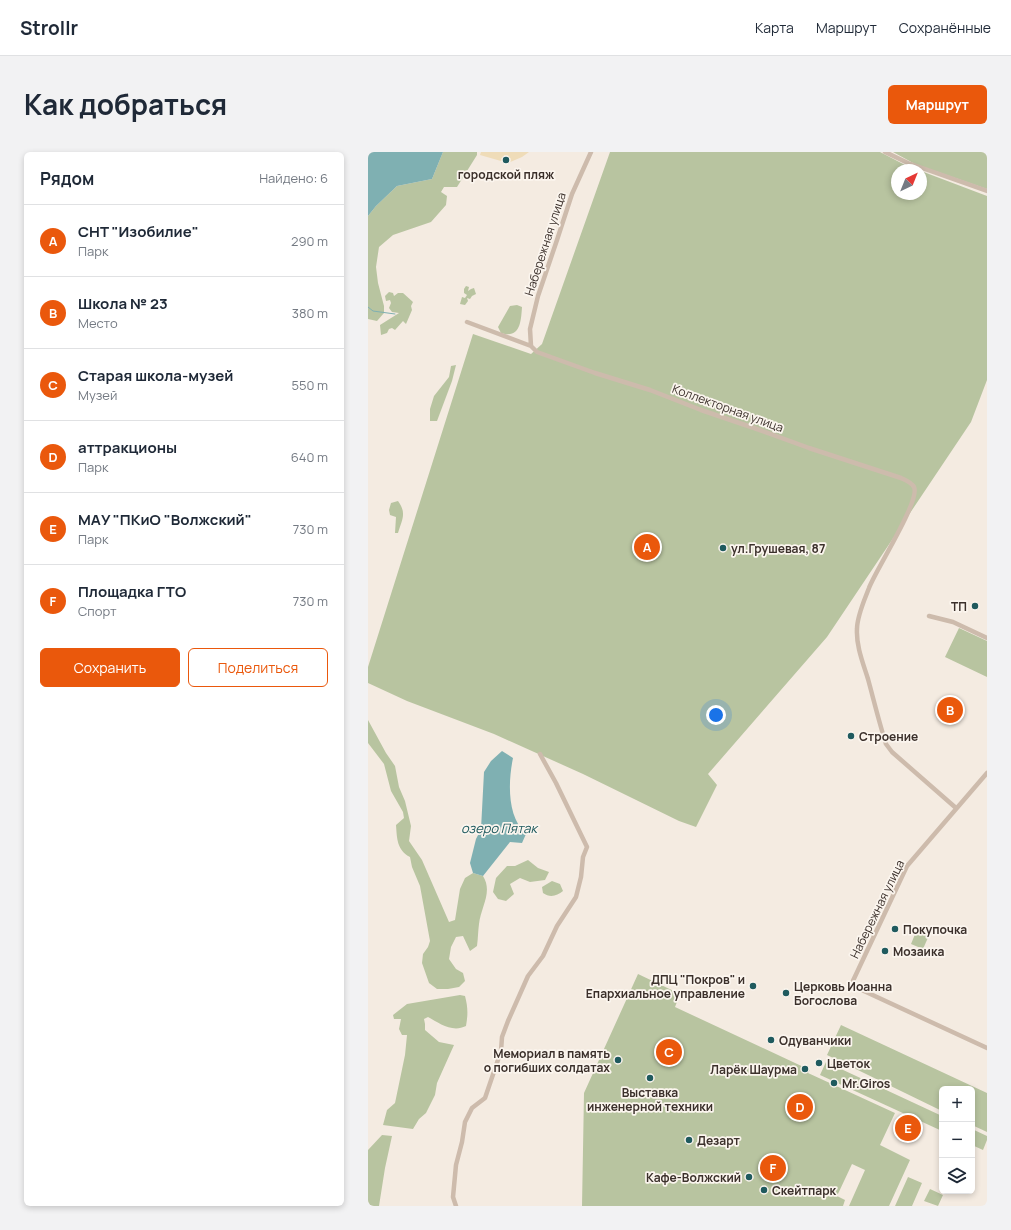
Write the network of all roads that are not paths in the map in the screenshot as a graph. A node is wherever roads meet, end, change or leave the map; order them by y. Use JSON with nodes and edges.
{"nodes":[{"id":1,"x":591,"y":152,"type":"edge"},
{"id":2,"x":885,"y":152,"type":"edge"},
{"id":3,"x":987,"y":192,"type":"edge"},
{"id":4,"x":467,"y":322,"type":"dead end"},
{"id":5,"x":531,"y":346,"type":"junction"},
{"id":6,"x":929,"y":616,"type":"dead end"},
{"id":7,"x":987,"y":638,"type":"edge"},
{"id":8,"x":540,"y":754,"type":"dead end"},
{"id":9,"x":987,"y":773,"type":"edge"},
{"id":10,"x":956,"y":808,"type":"junction"},
{"id":11,"x":987,"y":1048,"type":"edge"},
{"id":12,"x":456,"y":1206,"type":"edge"}],
"edges":[{"from":1,"to":5,"type":"street","name":"Набережная улица"},
{"from":2,"to":3,"type":"street"},
{"from":4,"to":5,"type":"street","name":"Коллекторная улица"},
{"from":5,"to":10,"type":"street","name":"Коллекторная улица"},
{"from":6,"to":7,"type":"street"},
{"from":8,"to":12,"type":"street"},
{"from":9,"to":10,"type":"street","name":"Набережная улица"},
{"from":10,"to":11,"type":"street","name":"Набережная улица"}]}
